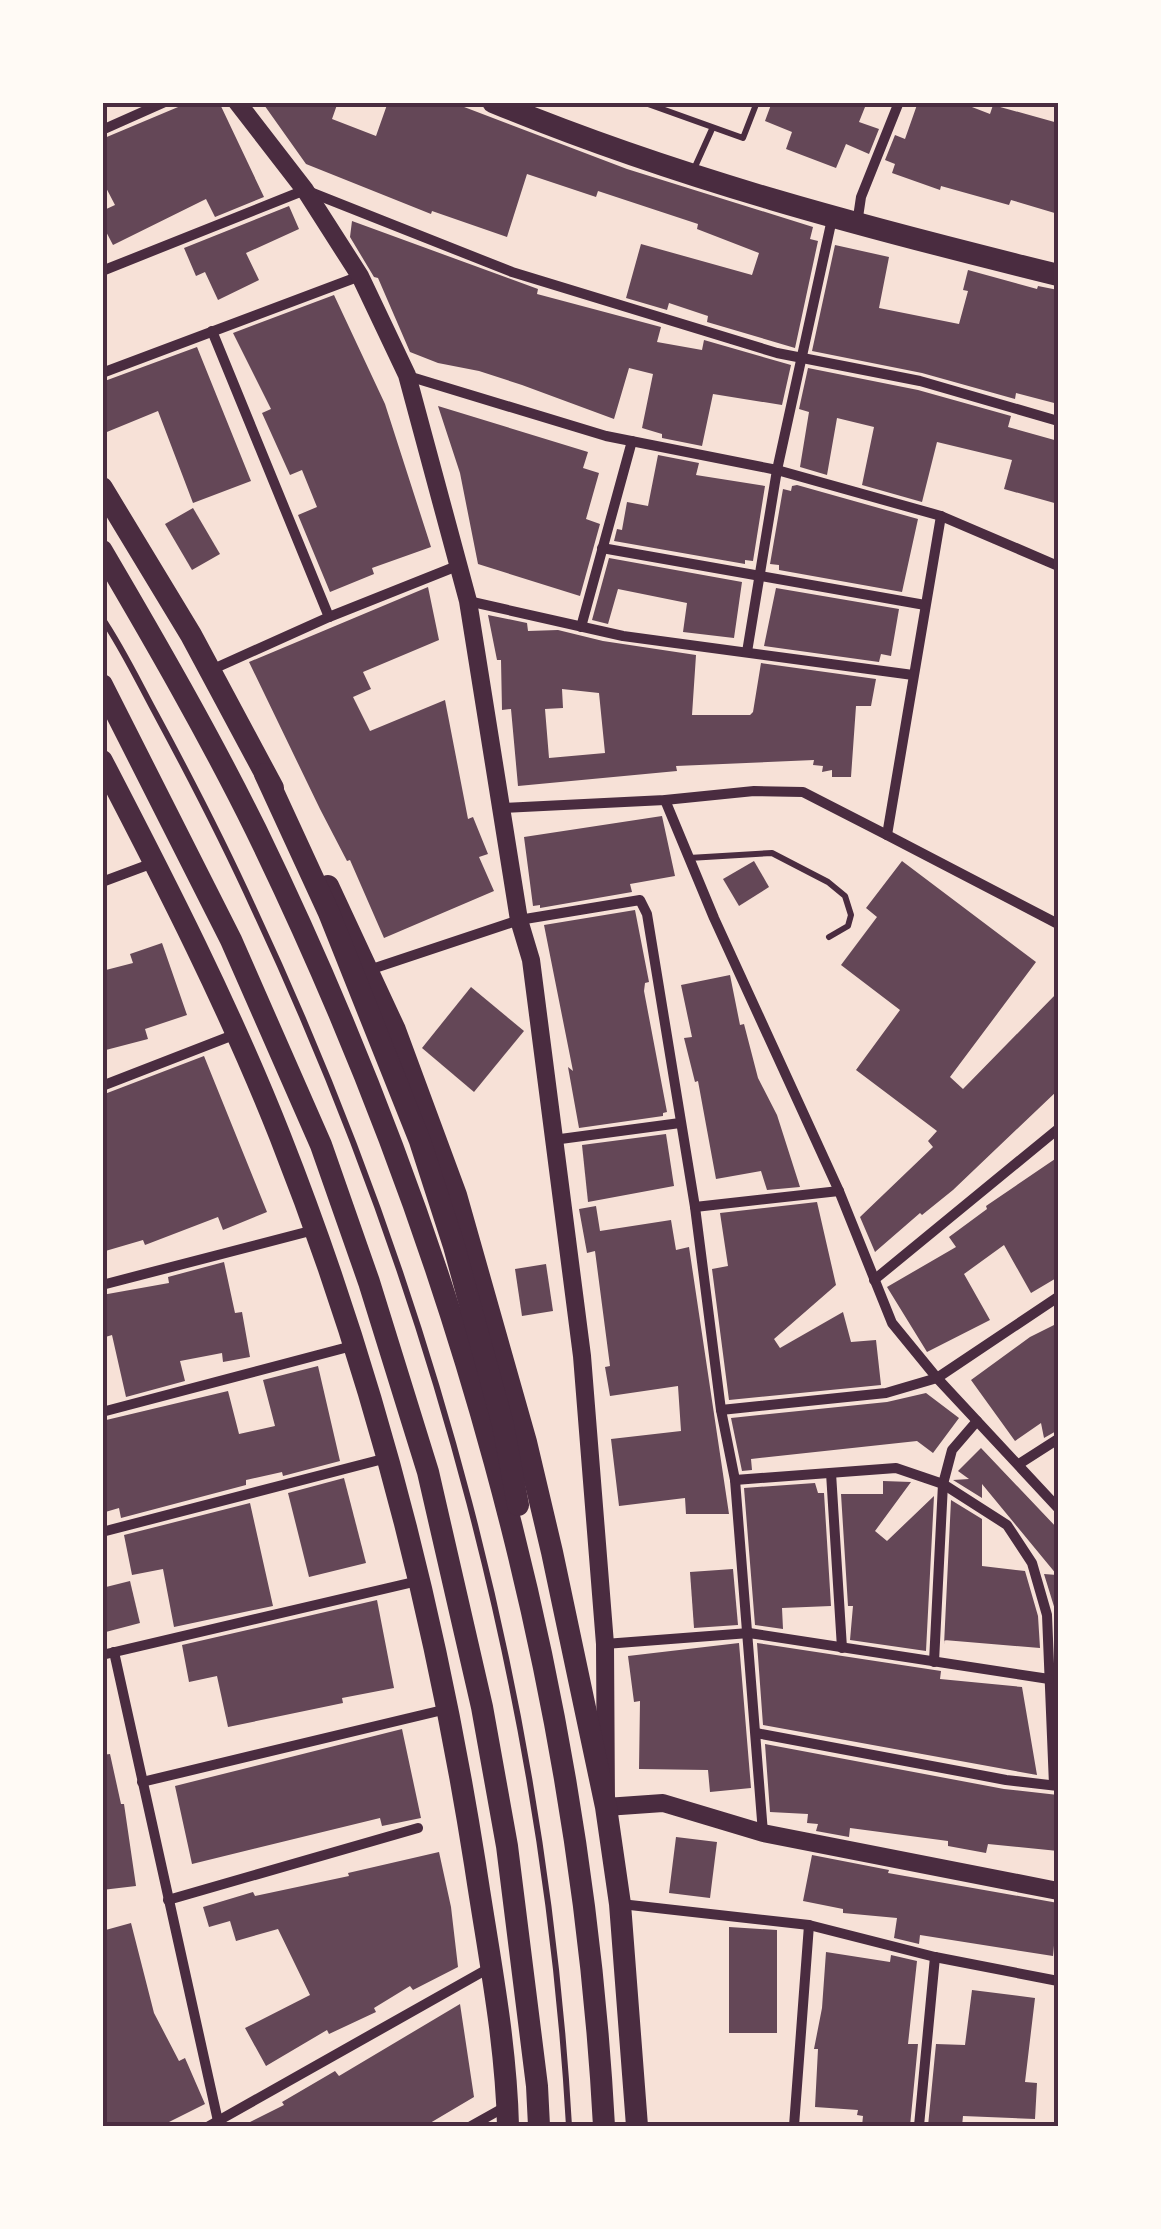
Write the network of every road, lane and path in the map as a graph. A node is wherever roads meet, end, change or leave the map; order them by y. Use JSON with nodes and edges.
{"nodes":[{"id":1,"x":165,"y":102,"type":"edge"},
{"id":2,"x":237,"y":102,"type":"edge"},
{"id":3,"x":493,"y":102,"type":"edge"},
{"id":4,"x":757,"y":102,"type":"edge"},
{"id":5,"x":899,"y":102,"type":"edge"},
{"id":6,"x":648,"y":104,"type":"edge"},
{"id":7,"x":712,"y":128,"type":"junction"},
{"id":8,"x":102,"y":130,"type":"edge"},
{"id":9,"x":691,"y":175,"type":"junction"},
{"id":10,"x":306,"y":190,"type":"junction"},
{"id":11,"x":832,"y":218,"type":"junction"},
{"id":12,"x":856,"y":226,"type":"junction"},
{"id":13,"x":102,"y":271,"type":"edge"},
{"id":14,"x":1058,"y":274,"type":"edge"},
{"id":15,"x":360,"y":276,"type":"junction"},
{"id":16,"x":212,"y":331,"type":"junction"},
{"id":17,"x":802,"y":357,"type":"junction"},
{"id":18,"x":102,"y":374,"type":"edge"},
{"id":19,"x":407,"y":375,"type":"junction"},
{"id":20,"x":1058,"y":421,"type":"edge"},
{"id":21,"x":632,"y":442,"type":"junction"},
{"id":22,"x":777,"y":470,"type":"junction"},
{"id":23,"x":102,"y":488,"type":"edge"},
{"id":24,"x":940,"y":516,"type":"junction"},
{"id":25,"x":602,"y":548,"type":"junction"},
{"id":26,"x":102,"y":551,"type":"edge"},
{"id":27,"x":458,"y":566,"type":"junction"},
{"id":28,"x":1058,"y":566,"type":"edge"},
{"id":29,"x":760,"y":577,"type":"junction"},
{"id":30,"x":468,"y":600,"type":"junction"},
{"id":31,"x":924,"y":605,"type":"junction"},
{"id":32,"x":329,"y":617,"type":"junction"},
{"id":33,"x":102,"y":618,"type":"edge"},
{"id":34,"x":581,"y":627,"type":"junction"},
{"id":35,"x":747,"y":652,"type":"junction"},
{"id":36,"x":210,"y":670,"type":"junction"},
{"id":37,"x":913,"y":676,"type":"junction"},
{"id":38,"x":102,"y":685,"type":"edge"},
{"id":39,"x":102,"y":760,"type":"edge"},
{"id":40,"x":265,"y":774,"type":"junction"},
{"id":41,"x":665,"y":800,"type":"junction"},
{"id":42,"x":502,"y":808,"type":"junction"},
{"id":43,"x":887,"y":834,"type":"junction"},
{"id":44,"x":689,"y":858,"type":"junction"},
{"id":45,"x":154,"y":862,"type":"junction"},
{"id":46,"x":102,"y":882,"type":"edge"},
{"id":47,"x":519,"y":920,"type":"junction"},
{"id":48,"x":1058,"y":924,"type":"edge"},
{"id":49,"x":829,"y":937,"type":"dead end"},
{"id":50,"x":368,"y":970,"type":"junction"},
{"id":51,"x":237,"y":1034,"type":"junction"},
{"id":52,"x":102,"y":1086,"type":"edge"},
{"id":53,"x":680,"y":1123,"type":"junction"},
{"id":54,"x":1058,"y":1129,"type":"edge"},
{"id":55,"x":553,"y":1140,"type":"junction"},
{"id":56,"x":839,"y":1191,"type":"junction"},
{"id":57,"x":695,"y":1207,"type":"junction"},
{"id":58,"x":314,"y":1230,"type":"junction"},
{"id":59,"x":874,"y":1280,"type":"junction"},
{"id":60,"x":102,"y":1286,"type":"edge"},
{"id":61,"x":1058,"y":1296,"type":"edge"},
{"id":62,"x":353,"y":1346,"type":"junction"},
{"id":63,"x":937,"y":1378,"type":"junction"},
{"id":64,"x":721,"y":1410,"type":"junction"},
{"id":65,"x":102,"y":1412,"type":"edge"},
{"id":66,"x":977,"y":1421,"type":"junction"},
{"id":67,"x":1058,"y":1439,"type":"edge"},
{"id":68,"x":387,"y":1458,"type":"junction"},
{"id":69,"x":1019,"y":1464,"type":"junction"},
{"id":70,"x":830,"y":1472,"type":"junction"},
{"id":71,"x":735,"y":1480,"type":"junction"},
{"id":72,"x":943,"y":1484,"type":"junction"},
{"id":73,"x":1058,"y":1507,"type":"edge"},
{"id":74,"x":102,"y":1532,"type":"edge"},
{"id":75,"x":521,"y":1568,"type":"junction"},
{"id":76,"x":419,"y":1581,"type":"junction"},
{"id":77,"x":750,"y":1634,"type":"junction"},
{"id":78,"x":604,"y":1644,"type":"junction"},
{"id":79,"x":842,"y":1648,"type":"junction"},
{"id":80,"x":108,"y":1654,"type":"edge"},
{"id":81,"x":934,"y":1662,"type":"junction"},
{"id":82,"x":1049,"y":1679,"type":"junction"},
{"id":83,"x":447,"y":1708,"type":"junction"},
{"id":84,"x":756,"y":1733,"type":"junction"},
{"id":85,"x":142,"y":1782,"type":"junction"},
{"id":86,"x":1056,"y":1785,"type":"edge"},
{"id":87,"x":606,"y":1808,"type":"junction"},
{"id":88,"x":418,"y":1828,"type":"dead end"},
{"id":89,"x":763,"y":1833,"type":"junction"},
{"id":90,"x":1058,"y":1891,"type":"edge"},
{"id":91,"x":168,"y":1900,"type":"junction"},
{"id":92,"x":620,"y":1904,"type":"junction"},
{"id":93,"x":810,"y":1925,"type":"junction"},
{"id":94,"x":935,"y":1957,"type":"junction"},
{"id":95,"x":491,"y":1967,"type":"junction"},
{"id":96,"x":1058,"y":1981,"type":"edge"},
{"id":97,"x":508,"y":2116,"type":"edge"},
{"id":98,"x":213,"y":2124,"type":"edge"},
{"id":99,"x":471,"y":2126,"type":"edge"},
{"id":100,"x":538,"y":2126,"type":"edge"},
{"id":101,"x":569,"y":2126,"type":"edge"},
{"id":102,"x":604,"y":2126,"type":"edge"},
{"id":103,"x":637,"y":2126,"type":"edge"},
{"id":104,"x":794,"y":2126,"type":"edge"},
{"id":105,"x":918,"y":2126,"type":"edge"}],
"edges":[{"from":1,"to":8,"type":"street"},
{"from":2,"to":10,"type":"street"},
{"from":3,"to":9,"type":"main road"},
{"from":4,"to":7,"type":"lane"},
{"from":5,"to":12,"type":"street"},
{"from":6,"to":7,"type":"lane"},
{"from":7,"to":9,"type":"lane"},
{"from":9,"to":11,"type":"main road"},
{"from":10,"to":13,"type":"street"},
{"from":10,"to":15,"type":"street"},
{"from":10,"to":17,"type":"street"},
{"from":11,"to":12,"type":"main road"},
{"from":11,"to":17,"type":"street"},
{"from":12,"to":14,"type":"main road"},
{"from":15,"to":16,"type":"street"},
{"from":15,"to":19,"type":"street"},
{"from":16,"to":18,"type":"street"},
{"from":16,"to":32,"type":"street"},
{"from":17,"to":20,"type":"street"},
{"from":17,"to":22,"type":"street"},
{"from":19,"to":21,"type":"street"},
{"from":19,"to":27,"type":"street"},
{"from":21,"to":22,"type":"street"},
{"from":21,"to":25,"type":"street"},
{"from":22,"to":24,"type":"street"},
{"from":22,"to":29,"type":"street"},
{"from":23,"to":36,"type":"main road"},
{"from":24,"to":28,"type":"street"},
{"from":24,"to":31,"type":"street"},
{"from":25,"to":29,"type":"street"},
{"from":25,"to":34,"type":"street"},
{"from":26,"to":75,"type":"main road"},
{"from":27,"to":30,"type":"street"},
{"from":27,"to":32,"type":"street"},
{"from":29,"to":31,"type":"street"},
{"from":29,"to":35,"type":"street"},
{"from":30,"to":34,"type":"street"},
{"from":30,"to":42,"type":"street"},
{"from":31,"to":37,"type":"street"},
{"from":32,"to":36,"type":"street"},
{"from":33,"to":101,"type":"lane"},
{"from":34,"to":35,"type":"street"},
{"from":35,"to":37,"type":"street"},
{"from":36,"to":40,"type":"main road"},
{"from":37,"to":43,"type":"street"},
{"from":38,"to":100,"type":"main road"},
{"from":39,"to":45,"type":"main road"},
{"from":40,"to":50,"type":"main road"},
{"from":40,"to":75,"type":"main road"},
{"from":41,"to":42,"type":"street"},
{"from":41,"to":43,"type":"street"},
{"from":41,"to":44,"type":"street"},
{"from":42,"to":47,"type":"street"},
{"from":43,"to":48,"type":"street"},
{"from":44,"to":49,"type":"lane"},
{"from":44,"to":56,"type":"street"},
{"from":45,"to":46,"type":"street"},
{"from":45,"to":51,"type":"main road"},
{"from":47,"to":50,"type":"street"},
{"from":47,"to":53,"type":"street"},
{"from":47,"to":55,"type":"street"},
{"from":50,"to":87,"type":"main road"},
{"from":51,"to":52,"type":"street"},
{"from":51,"to":58,"type":"main road"},
{"from":53,"to":55,"type":"street"},
{"from":53,"to":57,"type":"street"},
{"from":54,"to":59,"type":"street"},
{"from":55,"to":78,"type":"street"},
{"from":56,"to":57,"type":"street"},
{"from":56,"to":59,"type":"street"},
{"from":57,"to":64,"type":"street"},
{"from":58,"to":60,"type":"street"},
{"from":58,"to":62,"type":"main road"},
{"from":59,"to":63,"type":"street"},
{"from":61,"to":63,"type":"street"},
{"from":62,"to":65,"type":"street"},
{"from":62,"to":68,"type":"main road"},
{"from":63,"to":64,"type":"street"},
{"from":63,"to":66,"type":"street"},
{"from":64,"to":71,"type":"street"},
{"from":66,"to":69,"type":"street"},
{"from":66,"to":72,"type":"street"},
{"from":67,"to":69,"type":"street"},
{"from":68,"to":74,"type":"street"},
{"from":68,"to":76,"type":"main road"},
{"from":69,"to":73,"type":"street"},
{"from":70,"to":71,"type":"street"},
{"from":70,"to":72,"type":"street"},
{"from":70,"to":79,"type":"street"},
{"from":71,"to":77,"type":"street"},
{"from":72,"to":81,"type":"street"},
{"from":72,"to":82,"type":"street"},
{"from":75,"to":102,"type":"main road"},
{"from":76,"to":80,"type":"street"},
{"from":76,"to":83,"type":"main road"},
{"from":77,"to":78,"type":"street"},
{"from":77,"to":79,"type":"street"},
{"from":77,"to":84,"type":"street"},
{"from":78,"to":87,"type":"street"},
{"from":79,"to":81,"type":"street"},
{"from":80,"to":85,"type":"street"},
{"from":81,"to":82,"type":"street"},
{"from":82,"to":86,"type":"street"},
{"from":83,"to":85,"type":"street"},
{"from":83,"to":95,"type":"main road"},
{"from":84,"to":86,"type":"street"},
{"from":84,"to":89,"type":"street"},
{"from":85,"to":91,"type":"street"},
{"from":87,"to":89,"type":"street"},
{"from":87,"to":92,"type":"main road"},
{"from":88,"to":91,"type":"street"},
{"from":89,"to":90,"type":"street"},
{"from":91,"to":98,"type":"street"},
{"from":92,"to":93,"type":"street"},
{"from":92,"to":103,"type":"main road"},
{"from":93,"to":94,"type":"street"},
{"from":93,"to":104,"type":"street"},
{"from":94,"to":96,"type":"street"},
{"from":94,"to":105,"type":"street"},
{"from":95,"to":97,"type":"main road"},
{"from":95,"to":98,"type":"street"},
{"from":97,"to":99,"type":"street"}]}
